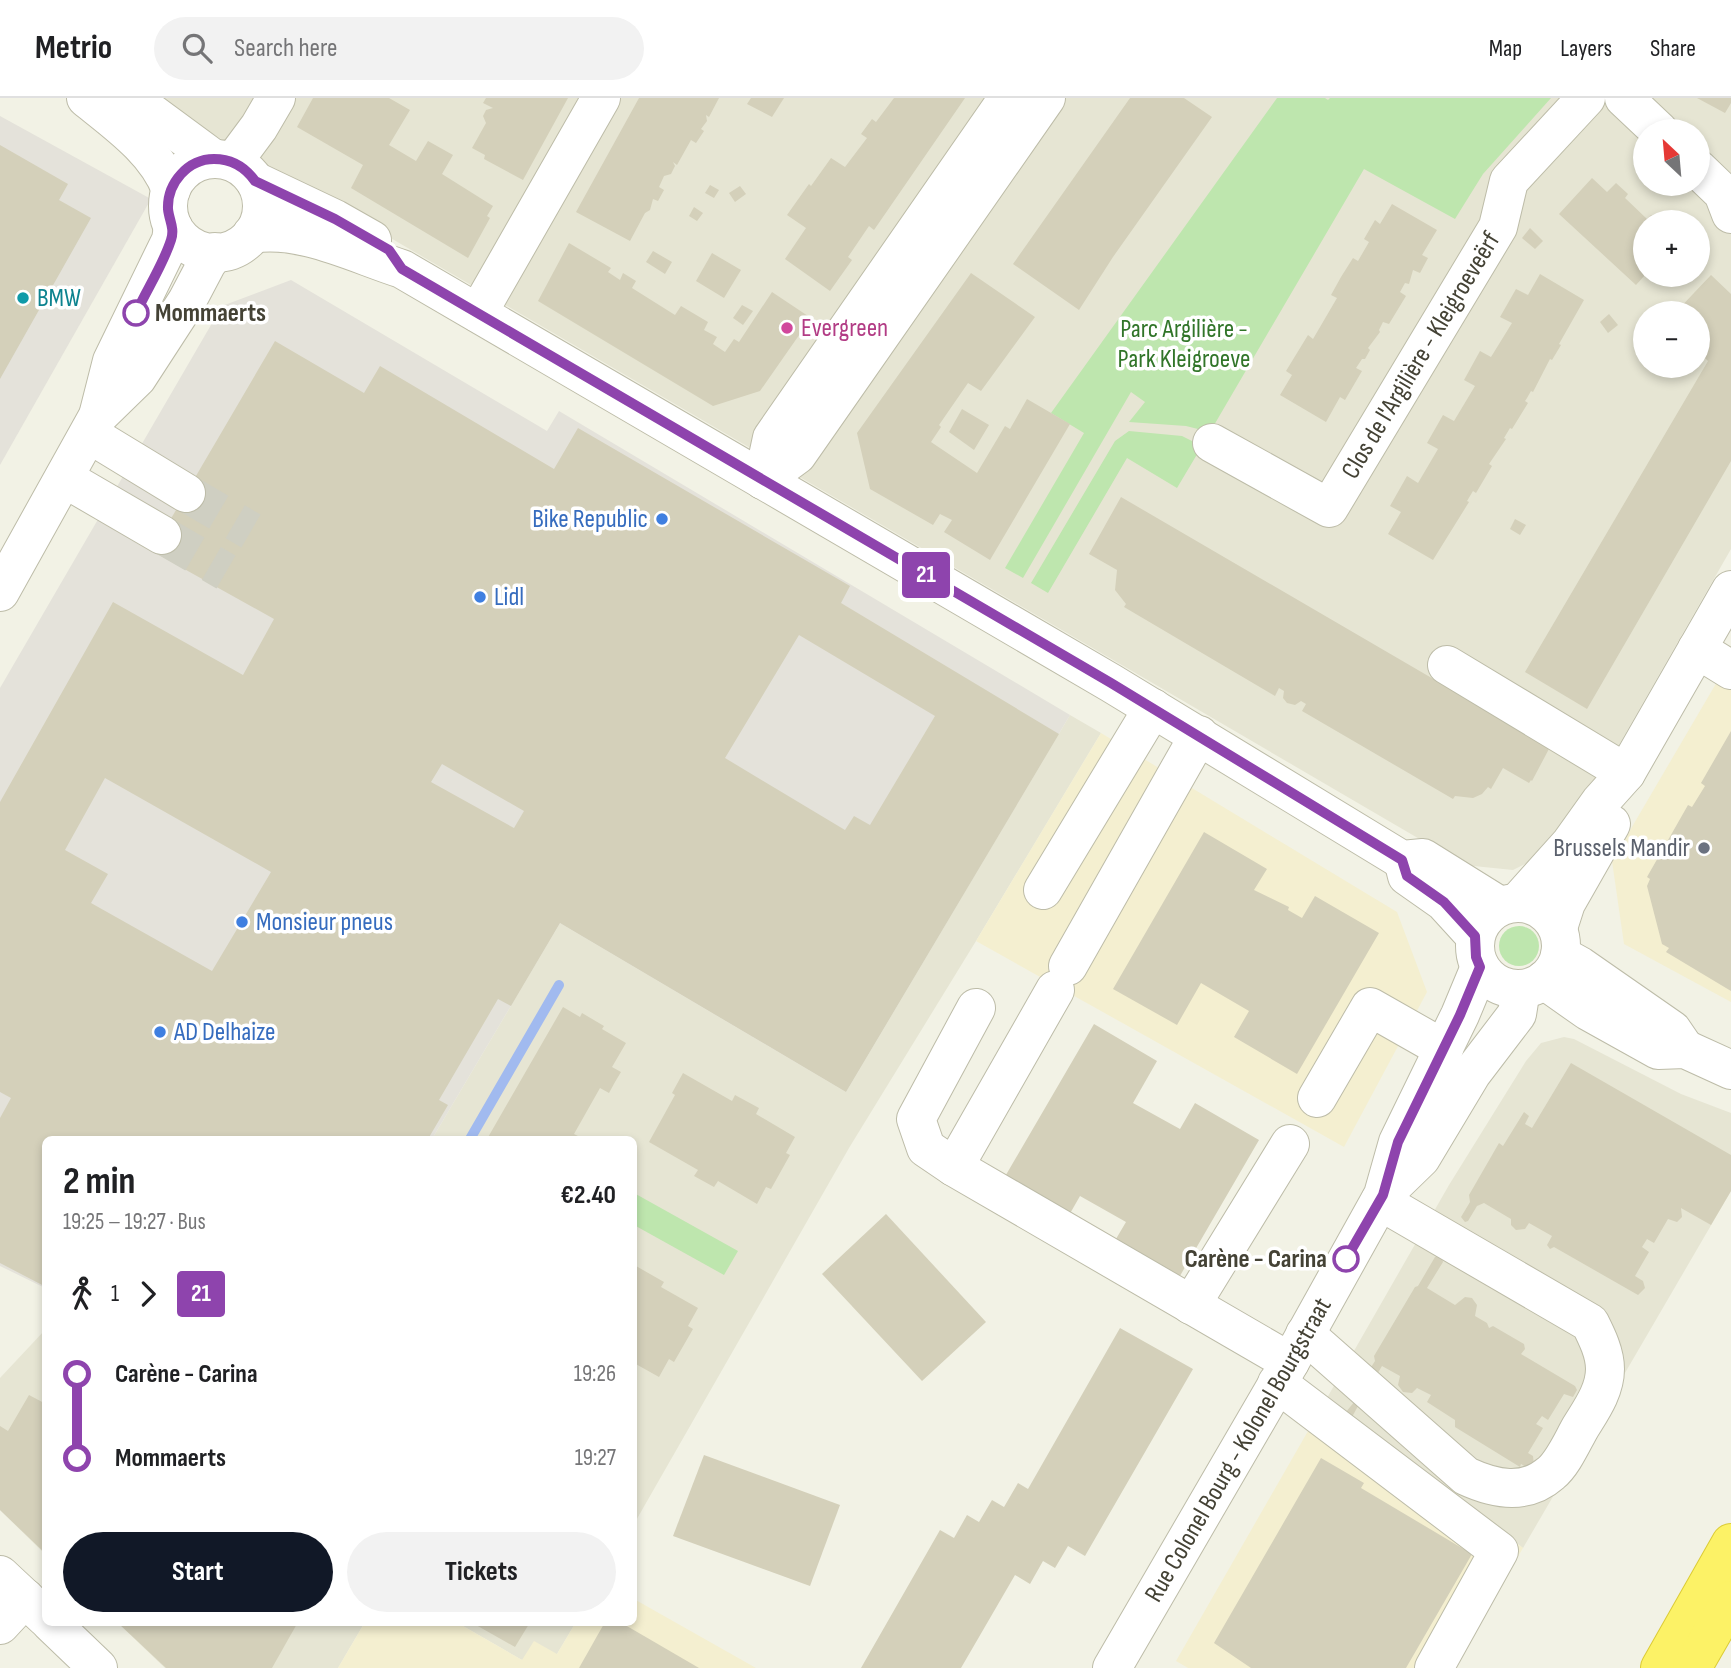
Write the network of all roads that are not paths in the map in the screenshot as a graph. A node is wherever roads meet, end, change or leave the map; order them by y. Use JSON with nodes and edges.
{"nodes":[{"id":1,"x":86,"y":98,"type":"edge"},
{"id":2,"x":131,"y":98,"type":"edge"},
{"id":3,"x":276,"y":98,"type":"edge"},
{"id":4,"x":601,"y":98,"type":"edge"},
{"id":5,"x":1008,"y":98,"type":"edge"},
{"id":6,"x":1046,"y":98,"type":"edge"},
{"id":7,"x":1586,"y":98,"type":"edge"},
{"id":8,"x":1624,"y":98,"type":"edge"},
{"id":9,"x":1646,"y":119,"type":"edge"},
{"id":10,"x":234,"y":167,"type":"junction"},
{"id":11,"x":1710,"y":181,"type":"edge"},
{"id":12,"x":172,"y":208,"type":"junction"},
{"id":13,"x":1731,"y":214,"type":"edge"},
{"id":14,"x":252,"y":234,"type":"junction"},
{"id":15,"x":215,"y":252,"type":"junction"},
{"id":16,"x":402,"y":269,"type":"junction"},
{"id":17,"x":478,"y":313,"type":"junction"},
{"id":18,"x":93,"y":425,"type":"junction"},
{"id":19,"x":1212,"y":443,"type":"dead end"},
{"id":20,"x":64,"y":478,"type":"junction"},
{"id":21,"x":763,"y":480,"type":"junction"},
{"id":22,"x":186,"y":493,"type":"tunnel mouth"},
{"id":23,"x":162,"y":535,"type":"tunnel mouth"},
{"id":24,"x":1731,"y":590,"type":"edge"},
{"id":25,"x":0,"y":592,"type":"edge"},
{"id":26,"x":1697,"y":649,"type":"junction"},
{"id":27,"x":1447,"y":664,"type":"dead end"},
{"id":28,"x":1731,"y":670,"type":"edge"},
{"id":29,"x":1153,"y":708,"type":"junction"},
{"id":30,"x":1199,"y":735,"type":"junction"},
{"id":31,"x":1626,"y":773,"type":"junction"},
{"id":32,"x":1402,"y":860,"type":"junction"},
{"id":33,"x":1043,"y":890,"type":"dead end"},
{"id":34,"x":1509,"y":904,"type":"junction"},
{"id":35,"x":1478,"y":952,"type":"junction"},
{"id":36,"x":1546,"y":963,"type":"junction"},
{"id":37,"x":976,"y":1008,"type":"dead end"},
{"id":38,"x":1444,"y":1049,"type":"junction"},
{"id":39,"x":1731,"y":1070,"type":"edge"},
{"id":40,"x":1317,"y":1098,"type":"dead end"},
{"id":41,"x":1290,"y":1144,"type":"dead end"},
{"id":42,"x":954,"y":1167,"type":"junction"},
{"id":43,"x":1381,"y":1198,"type":"junction"},
{"id":44,"x":1192,"y":1305,"type":"junction"},
{"id":45,"x":1291,"y":1360,"type":"junction"},
{"id":46,"x":1731,"y":1543,"type":"edge"},
{"id":47,"x":1731,"y":1600,"type":"edge"},
{"id":48,"x":24,"y":1608,"type":"edge"},
{"id":49,"x":42,"y":1622,"type":"edge"},
{"id":50,"x":46,"y":1626,"type":"edge"},
{"id":51,"x":1682,"y":1629,"type":"junction"},
{"id":52,"x":99,"y":1668,"type":"edge"},
{"id":53,"x":1112,"y":1668,"type":"edge"},
{"id":54,"x":1434,"y":1668,"type":"edge"},
{"id":55,"x":1660,"y":1668,"type":"edge"},
{"id":56,"x":1667,"y":1668,"type":"edge"},
{"id":57,"x":1692,"y":1668,"type":"edge"}],
"edges":[{"from":1,"to":12,"type":"street"},
{"from":2,"to":10,"type":"street"},
{"from":3,"to":10,"type":"street"},
{"from":4,"to":17,"type":"street"},
{"from":5,"to":21,"type":"street"},
{"from":6,"to":21,"type":"street"},
{"from":7,"to":19,"type":"street","name":"Clos de l'Argilière - Kleigroeveërf"},
{"from":8,"to":9,"type":"street"},
{"from":10,"to":12,"type":"street"},
{"from":10,"to":14,"type":"street"},
{"from":10,"to":16,"type":"street"},
{"from":11,"to":13,"type":"street"},
{"from":12,"to":15,"type":"street"},
{"from":12,"to":18,"type":"street"},
{"from":14,"to":15,"type":"street"},
{"from":14,"to":16,"type":"street"},
{"from":15,"to":18,"type":"street"},
{"from":16,"to":17,"type":"street"},
{"from":17,"to":21,"type":"street"},
{"from":18,"to":20,"type":"street"},
{"from":18,"to":22,"type":"street"},
{"from":20,"to":23,"type":"street"},
{"from":20,"to":25,"type":"street"},
{"from":21,"to":29,"type":"street"},
{"from":24,"to":26,"type":"street","name":"Rue Colonel Bourg - Kolonel Bourgstraat"},
{"from":26,"to":28,"type":"street"},
{"from":26,"to":31,"type":"street","name":"Rue Colonel Bourg - Kolonel Bourgstraat"},
{"from":27,"to":31,"type":"street"},
{"from":29,"to":30,"type":"street"},
{"from":29,"to":33,"type":"street"},
{"from":30,"to":32,"type":"street"},
{"from":30,"to":42,"type":"street"},
{"from":31,"to":34,"type":"street","name":"Rue Colonel Bourg - Kolonel Bourgstraat"},
{"from":31,"to":36,"type":"street","name":"Rue Colonel Bourg - Kolonel Bourgstraat"},
{"from":32,"to":34,"type":"street"},
{"from":32,"to":35,"type":"street"},
{"from":34,"to":35,"type":"street","name":"Rue Colonel Bourg - Kolonel Bourgstraat"},
{"from":34,"to":36,"type":"street"},
{"from":35,"to":36,"type":"street"},
{"from":35,"to":38,"type":"street","name":"Rue Colonel Bourg - Kolonel Bourgstraat"},
{"from":36,"to":39,"type":"street"},
{"from":36,"to":43,"type":"street","name":"Rue Colonel Bourg - Kolonel Bourgstraat"},
{"from":37,"to":42,"type":"street"},
{"from":38,"to":40,"type":"street"},
{"from":38,"to":43,"type":"street","name":"Rue Colonel Bourg - Kolonel Bourgstraat"},
{"from":41,"to":44,"type":"street"},
{"from":42,"to":44,"type":"street"},
{"from":43,"to":45,"type":"street","name":"Rue Colonel Bourg - Kolonel Bourgstraat"},
{"from":43,"to":45,"type":"street"},
{"from":44,"to":45,"type":"street"},
{"from":45,"to":53,"type":"street","name":"Rue Colonel Bourg - Kolonel Bourgstraat"},
{"from":45,"to":54,"type":"street"},
{"from":46,"to":51,"type":"highway"},
{"from":47,"to":57,"type":"highway"},
{"from":48,"to":49,"type":"street"},
{"from":50,"to":52,"type":"street"},
{"from":51,"to":55,"type":"highway"},
{"from":51,"to":56,"type":"highway"}]}
